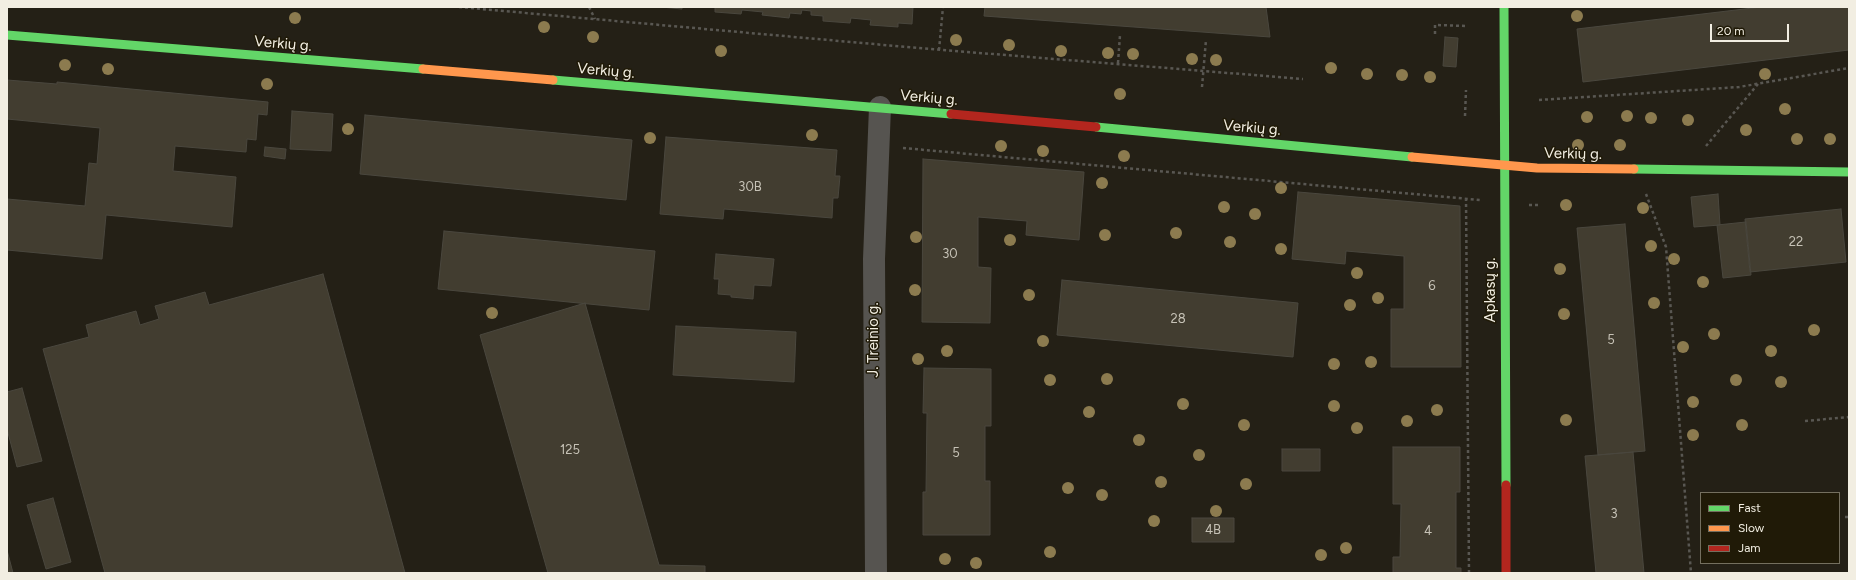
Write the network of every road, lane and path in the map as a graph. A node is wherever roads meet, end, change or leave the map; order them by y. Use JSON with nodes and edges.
{"nodes":[{"id":1,"x":459,"y":7,"type":"edge"},
{"id":2,"x":589,"y":7,"type":"edge"},
{"id":3,"x":943,"y":7,"type":"edge"},
{"id":4,"x":1504,"y":7,"type":"edge"},
{"id":5,"x":595,"y":19,"type":"junction"},
{"id":6,"x":1468,"y":26,"type":"dead end"},
{"id":7,"x":1435,"y":34,"type":"dead end"},
{"id":8,"x":7,"y":35,"type":"edge"},
{"id":9,"x":1120,"y":35,"type":"dead end"},
{"id":10,"x":1206,"y":40,"type":"dead end"},
{"id":11,"x":939,"y":50,"type":"junction"},
{"id":12,"x":1118,"y":64,"type":"junction"},
{"id":13,"x":1849,"y":68,"type":"edge"},
{"id":14,"x":1203,"y":70,"type":"junction"},
{"id":15,"x":1303,"y":79,"type":"dead end"},
{"id":16,"x":1758,"y":83,"type":"junction"},
{"id":17,"x":1202,"y":87,"type":"dead end"},
{"id":18,"x":1466,"y":90,"type":"dead end"},
{"id":19,"x":1538,"y":100,"type":"dead end"},
{"id":20,"x":880,"y":107,"type":"junction"},
{"id":21,"x":1465,"y":116,"type":"dead end"},
{"id":22,"x":878,"y":146,"type":"junction"},
{"id":23,"x":1504,"y":166,"type":"junction"},
{"id":24,"x":1636,"y":169,"type":"junction"},
{"id":25,"x":1686,"y":170,"type":"junction"},
{"id":26,"x":1849,"y":172,"type":"edge"},
{"id":27,"x":1466,"y":198,"type":"junction"},
{"id":28,"x":1505,"y":203,"type":"junction"},
{"id":29,"x":1538,"y":205,"type":"dead end"},
{"id":30,"x":1849,"y":417,"type":"edge"},
{"id":31,"x":1805,"y":421,"type":"dead end"},
{"id":32,"x":1849,"y":516,"type":"edge"},
{"id":33,"x":1845,"y":517,"type":"dead end"},
{"id":34,"x":876,"y":573,"type":"edge"},
{"id":35,"x":1469,"y":573,"type":"edge"},
{"id":36,"x":1506,"y":573,"type":"edge"},
{"id":37,"x":1691,"y":573,"type":"edge"}],
"edges":[{"from":1,"to":5,"type":"path"},
{"from":2,"to":5,"type":"path"},
{"from":3,"to":11,"type":"path"},
{"from":4,"to":23,"type":"street","name":"Apkasų g."},
{"from":5,"to":11,"type":"path"},
{"from":6,"to":7,"type":"path"},
{"from":8,"to":20,"type":"street","name":"Verkių g."},
{"from":9,"to":12,"type":"path"},
{"from":10,"to":14,"type":"path"},
{"from":11,"to":12,"type":"path"},
{"from":12,"to":14,"type":"path"},
{"from":13,"to":16,"type":"path"},
{"from":14,"to":15,"type":"path"},
{"from":14,"to":17,"type":"path"},
{"from":16,"to":19,"type":"path"},
{"from":16,"to":25,"type":"path"},
{"from":18,"to":21,"type":"path"},
{"from":20,"to":22,"type":"street","name":"J. Treinio g."},
{"from":20,"to":23,"type":"street","name":"Verkių g."},
{"from":22,"to":27,"type":"path"},
{"from":22,"to":34,"type":"street","name":"J. Treinio g."},
{"from":23,"to":24,"type":"street","name":"Verkių g."},
{"from":23,"to":28,"type":"street","name":"Apkasų g."},
{"from":24,"to":25,"type":"street","name":"Verkių g."},
{"from":24,"to":37,"type":"path"},
{"from":25,"to":26,"type":"street","name":"Verkių g."},
{"from":27,"to":28,"type":"path"},
{"from":27,"to":35,"type":"path"},
{"from":28,"to":29,"type":"path"},
{"from":28,"to":36,"type":"street","name":"Apkasų g."},
{"from":30,"to":31,"type":"path"},
{"from":32,"to":33,"type":"path"}]}
